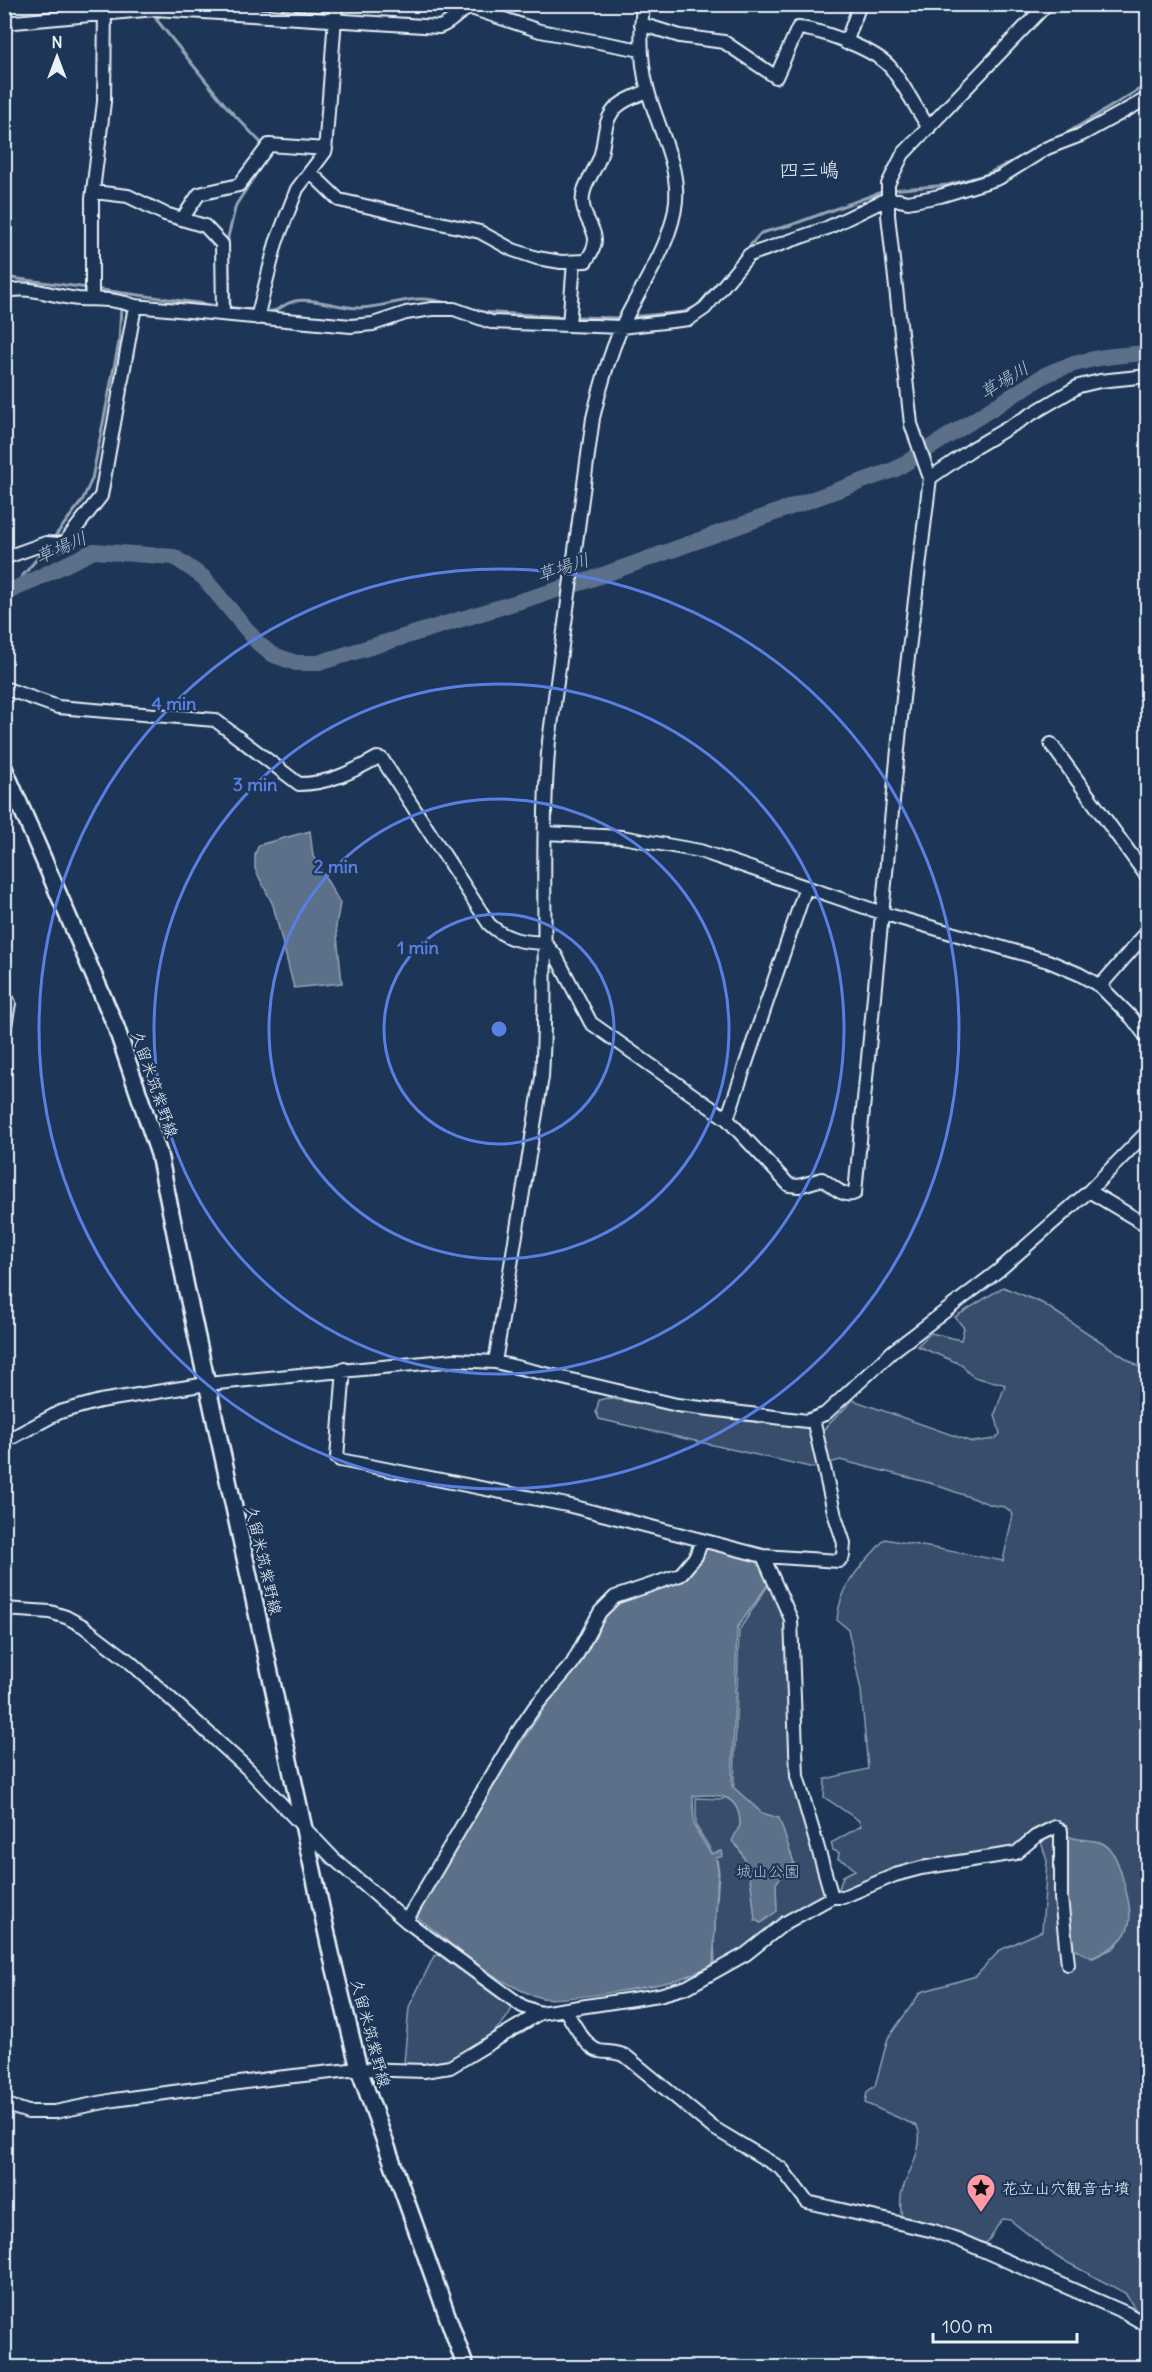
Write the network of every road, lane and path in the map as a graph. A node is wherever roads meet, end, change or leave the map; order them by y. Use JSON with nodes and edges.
{"nodes":[{"id":1,"x":336,"y":4,"type":"edge"},
{"id":2,"x":643,"y":4,"type":"edge"},
{"id":3,"x":860,"y":4,"type":"edge"},
{"id":4,"x":1047,"y":4,"type":"edge"},
{"id":5,"x":105,"y":10,"type":"edge"},
{"id":6,"x":335,"y":22,"type":"junction"},
{"id":7,"x":4,"y":23,"type":"edge"},
{"id":8,"x":641,"y":24,"type":"junction"},
{"id":9,"x":846,"y":43,"type":"junction"},
{"id":10,"x":641,"y":50,"type":"junction"},
{"id":11,"x":648,"y":91,"type":"junction"},
{"id":12,"x":1148,"y":98,"type":"edge"},
{"id":13,"x":929,"y":128,"type":"junction"},
{"id":14,"x":326,"y":149,"type":"junction"},
{"id":15,"x":310,"y":172,"type":"junction"},
{"id":16,"x":94,"y":192,"type":"junction"},
{"id":17,"x":889,"y":198,"type":"junction"},
{"id":18,"x":182,"y":219,"type":"junction"},
{"id":19,"x":574,"y":262,"type":"junction"},
{"id":20,"x":4,"y":292,"type":"edge"},
{"id":21,"x":92,"y":298,"type":"junction"},
{"id":22,"x":135,"y":306,"type":"junction"},
{"id":23,"x":223,"y":314,"type":"junction"},
{"id":24,"x":257,"y":318,"type":"junction"},
{"id":25,"x":570,"y":325,"type":"junction"},
{"id":26,"x":621,"y":327,"type":"junction"},
{"id":27,"x":1148,"y":376,"type":"edge"},
{"id":28,"x":930,"y":478,"type":"junction"},
{"id":29,"x":4,"y":558,"type":"edge"},
{"id":30,"x":4,"y":688,"type":"edge"},
{"id":31,"x":1052,"y":744,"type":"dead end"},
{"id":32,"x":4,"y":768,"type":"edge"},
{"id":33,"x":546,"y":833,"type":"junction"},
{"id":34,"x":1148,"y":878,"type":"edge"},
{"id":35,"x":806,"y":887,"type":"junction"},
{"id":36,"x":882,"y":913,"type":"junction"},
{"id":37,"x":1148,"y":931,"type":"edge"},
{"id":38,"x":545,"y":943,"type":"junction"},
{"id":39,"x":1100,"y":986,"type":"junction"},
{"id":40,"x":4,"y":993,"type":"edge"},
{"id":41,"x":4,"y":1032,"type":"edge"},
{"id":42,"x":1148,"y":1040,"type":"edge"},
{"id":43,"x":727,"y":1119,"type":"junction"},
{"id":44,"x":1148,"y":1131,"type":"edge"},
{"id":45,"x":1089,"y":1191,"type":"junction"},
{"id":46,"x":1148,"y":1226,"type":"edge"},
{"id":47,"x":495,"y":1362,"type":"junction"},
{"id":48,"x":344,"y":1369,"type":"junction"},
{"id":49,"x":207,"y":1384,"type":"junction"},
{"id":50,"x":813,"y":1419,"type":"junction"},
{"id":51,"x":4,"y":1442,"type":"edge"},
{"id":52,"x":702,"y":1540,"type":"junction"},
{"id":53,"x":763,"y":1556,"type":"junction"},
{"id":54,"x":4,"y":1609,"type":"edge"},
{"id":55,"x":303,"y":1823,"type":"junction"},
{"id":56,"x":832,"y":1897,"type":"junction"},
{"id":57,"x":406,"y":1921,"type":"junction"},
{"id":58,"x":1068,"y":1964,"type":"dead end"},
{"id":59,"x":566,"y":2010,"type":"junction"},
{"id":60,"x":540,"y":2013,"type":"junction"},
{"id":61,"x":359,"y":2069,"type":"junction"},
{"id":62,"x":4,"y":2104,"type":"edge"},
{"id":63,"x":1148,"y":2326,"type":"edge"},
{"id":64,"x":466,"y":2367,"type":"edge"}],
"edges":[{"from":1,"to":6,"type":"street"},
{"from":2,"to":8,"type":"street"},
{"from":3,"to":9,"type":"street"},
{"from":4,"to":13,"type":"street"},
{"from":5,"to":6,"type":"street"},
{"from":5,"to":7,"type":"street"},
{"from":5,"to":16,"type":"street"},
{"from":6,"to":10,"type":"street"},
{"from":6,"to":14,"type":"street"},
{"from":8,"to":9,"type":"street"},
{"from":8,"to":10,"type":"street"},
{"from":9,"to":13,"type":"street"},
{"from":10,"to":11,"type":"street"},
{"from":11,"to":19,"type":"street"},
{"from":11,"to":26,"type":"street"},
{"from":12,"to":17,"type":"street"},
{"from":13,"to":17,"type":"street"},
{"from":14,"to":15,"type":"street"},
{"from":14,"to":18,"type":"street"},
{"from":15,"to":19,"type":"street"},
{"from":15,"to":24,"type":"street"},
{"from":16,"to":18,"type":"street"},
{"from":16,"to":21,"type":"street"},
{"from":17,"to":26,"type":"street"},
{"from":17,"to":28,"type":"street"},
{"from":18,"to":23,"type":"street"},
{"from":19,"to":25,"type":"street"},
{"from":20,"to":21,"type":"street"},
{"from":21,"to":22,"type":"street"},
{"from":22,"to":23,"type":"street"},
{"from":22,"to":29,"type":"street"},
{"from":23,"to":24,"type":"street"},
{"from":24,"to":25,"type":"street"},
{"from":25,"to":26,"type":"street"},
{"from":26,"to":33,"type":"street"},
{"from":27,"to":28,"type":"street"},
{"from":28,"to":36,"type":"street"},
{"from":30,"to":38,"type":"street"},
{"from":31,"to":34,"type":"street"},
{"from":32,"to":49,"type":"main road","name":"久留米筑紫野線"},
{"from":33,"to":35,"type":"street"},
{"from":33,"to":38,"type":"street"},
{"from":35,"to":36,"type":"street"},
{"from":35,"to":43,"type":"street"},
{"from":36,"to":39,"type":"street"},
{"from":36,"to":43,"type":"street"},
{"from":37,"to":39,"type":"street"},
{"from":38,"to":43,"type":"street"},
{"from":38,"to":47,"type":"street"},
{"from":39,"to":42,"type":"street"},
{"from":40,"to":41,"type":"street"},
{"from":44,"to":45,"type":"street"},
{"from":45,"to":46,"type":"street"},
{"from":45,"to":50,"type":"street"},
{"from":47,"to":48,"type":"street"},
{"from":47,"to":50,"type":"street"},
{"from":48,"to":49,"type":"street"},
{"from":48,"to":52,"type":"street"},
{"from":49,"to":51,"type":"street"},
{"from":49,"to":55,"type":"main road","name":"久留米筑紫野線"},
{"from":50,"to":53,"type":"street"},
{"from":52,"to":53,"type":"street"},
{"from":52,"to":57,"type":"street"},
{"from":53,"to":56,"type":"street"},
{"from":54,"to":55,"type":"street"},
{"from":55,"to":57,"type":"street"},
{"from":55,"to":61,"type":"main road","name":"久留米筑紫野線"},
{"from":56,"to":58,"type":"street"},
{"from":56,"to":59,"type":"street"},
{"from":57,"to":60,"type":"street"},
{"from":59,"to":60,"type":"street"},
{"from":59,"to":63,"type":"street"},
{"from":60,"to":61,"type":"street"},
{"from":61,"to":62,"type":"street"},
{"from":61,"to":64,"type":"main road","name":"久留米筑紫野線"}]}
